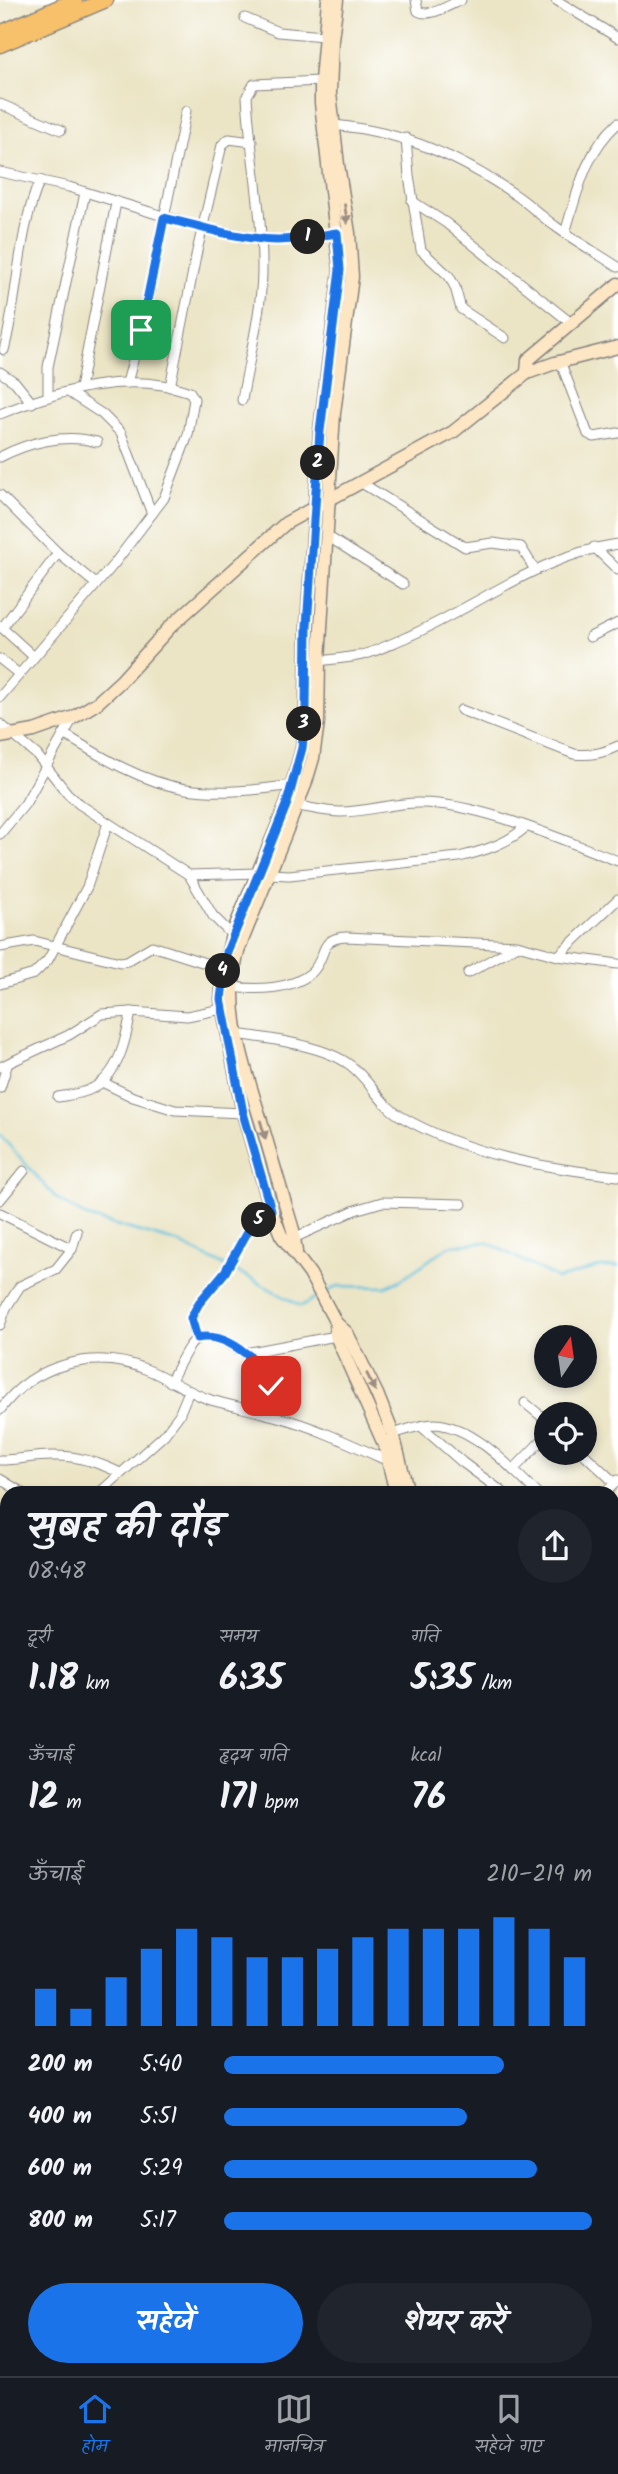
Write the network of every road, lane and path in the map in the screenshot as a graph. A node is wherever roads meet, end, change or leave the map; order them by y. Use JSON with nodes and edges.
{"nodes":[{"id":1,"x":75,"y":0,"type":"edge"},
{"id":2,"x":106,"y":0,"type":"edge"},
{"id":3,"x":328,"y":0,"type":"edge"},
{"id":4,"x":337,"y":0,"type":"edge"},
{"id":5,"x":416,"y":0,"type":"edge"},
{"id":6,"x":461,"y":0,"type":"edge"},
{"id":7,"x":556,"y":0,"type":"edge"},
{"id":8,"x":245,"y":18,"type":"dead end"},
{"id":9,"x":40,"y":22,"type":"junction"},
{"id":10,"x":0,"y":33,"type":"edge"},
{"id":11,"x":324,"y":36,"type":"junction"},
{"id":12,"x":618,"y":38,"type":"edge"},
{"id":13,"x":0,"y":45,"type":"edge"},
{"id":14,"x":321,"y":81,"type":"junction"},
{"id":15,"x":0,"y":104,"type":"edge"},
{"id":16,"x":186,"y":111,"type":"dead end"},
{"id":17,"x":618,"y":123,"type":"edge"},
{"id":18,"x":334,"y":125,"type":"junction"},
{"id":19,"x":61,"y":130,"type":"dead end"},
{"id":20,"x":406,"y":138,"type":"junction"},
{"id":21,"x":252,"y":142,"type":"junction"},
{"id":22,"x":0,"y":172,"type":"edge"},
{"id":23,"x":40,"y":180,"type":"junction"},
{"id":24,"x":85,"y":193,"type":"junction"},
{"id":25,"x":412,"y":201,"type":"junction"},
{"id":26,"x":116,"y":203,"type":"junction"},
{"id":27,"x":164,"y":218,"type":"junction"},
{"id":28,"x":202,"y":228,"type":"junction"},
{"id":29,"x":337,"y":233,"type":"junction"},
{"id":30,"x":565,"y":233,"type":"junction"},
{"id":31,"x":262,"y":239,"type":"junction"},
{"id":32,"x":618,"y":267,"type":"edge"},
{"id":33,"x":618,"y":284,"type":"edge"},
{"id":34,"x":571,"y":323,"type":"junction"},
{"id":35,"x":505,"y":338,"type":"dead end"},
{"id":36,"x":618,"y":347,"type":"edge"},
{"id":37,"x":4,"y":350,"type":"dead end"},
{"id":38,"x":560,"y":361,"type":"junction"},
{"id":39,"x":0,"y":372,"type":"edge"},
{"id":40,"x":527,"y":373,"type":"junction"},
{"id":41,"x":127,"y":383,"type":"junction"},
{"id":42,"x":170,"y":387,"type":"junction"},
{"id":43,"x":80,"y":388,"type":"junction"},
{"id":44,"x":68,"y":391,"type":"junction"},
{"id":45,"x":48,"y":397,"type":"junction"},
{"id":46,"x":242,"y":400,"type":"dead end"},
{"id":47,"x":32,"y":403,"type":"junction"},
{"id":48,"x":0,"y":414,"type":"edge"},
{"id":49,"x":618,"y":433,"type":"edge"},
{"id":50,"x":97,"y":442,"type":"dead end"},
{"id":51,"x":0,"y":457,"type":"edge"},
{"id":52,"x":360,"y":482,"type":"junction"},
{"id":53,"x":0,"y":495,"type":"edge"},
{"id":54,"x":328,"y":499,"type":"junction"},
{"id":55,"x":316,"y":505,"type":"junction"},
{"id":56,"x":152,"y":514,"type":"junction"},
{"id":57,"x":327,"y":536,"type":"junction"},
{"id":58,"x":618,"y":544,"type":"edge"},
{"id":59,"x":594,"y":547,"type":"junction"},
{"id":60,"x":58,"y":553,"type":"junction"},
{"id":61,"x":535,"y":570,"type":"junction"},
{"id":62,"x":618,"y":570,"type":"edge"},
{"id":63,"x":96,"y":584,"type":"junction"},
{"id":64,"x":403,"y":584,"type":"dead end"},
{"id":65,"x":618,"y":623,"type":"edge"},
{"id":66,"x":1,"y":627,"type":"edge"},
{"id":67,"x":590,"y":637,"type":"dead end"},
{"id":68,"x":33,"y":656,"type":"junction"},
{"id":69,"x":0,"y":659,"type":"edge"},
{"id":70,"x":319,"y":661,"type":"junction"},
{"id":71,"x":19,"y":674,"type":"junction"},
{"id":72,"x":0,"y":697,"type":"edge"},
{"id":73,"x":461,"y":710,"type":"dead end"},
{"id":74,"x":74,"y":717,"type":"junction"},
{"id":75,"x":0,"y":724,"type":"edge"},
{"id":76,"x":14,"y":734,"type":"junction"},
{"id":77,"x":64,"y":734,"type":"junction"},
{"id":78,"x":0,"y":737,"type":"edge"},
{"id":79,"x":618,"y":746,"type":"edge"},
{"id":80,"x":47,"y":766,"type":"junction"},
{"id":81,"x":293,"y":785,"type":"junction"},
{"id":82,"x":298,"y":806,"type":"junction"},
{"id":83,"x":108,"y":822,"type":"junction"},
{"id":84,"x":526,"y":827,"type":"junction"},
{"id":85,"x":0,"y":834,"type":"edge"},
{"id":86,"x":618,"y":861,"type":"edge"},
{"id":87,"x":264,"y":874,"type":"junction"},
{"id":88,"x":189,"y":875,"type":"junction"},
{"id":89,"x":618,"y":899,"type":"edge"},
{"id":90,"x":232,"y":935,"type":"junction"},
{"id":91,"x":517,"y":945,"type":"junction"},
{"id":92,"x":0,"y":947,"type":"edge"},
{"id":93,"x":56,"y":947,"type":"junction"},
{"id":94,"x":558,"y":956,"type":"junction"},
{"id":95,"x":618,"y":964,"type":"edge"},
{"id":96,"x":223,"y":969,"type":"junction"},
{"id":97,"x":468,"y":973,"type":"dead end"},
{"id":98,"x":0,"y":984,"type":"edge"},
{"id":99,"x":232,"y":987,"type":"junction"},
{"id":100,"x":222,"y":1009,"type":"junction"},
{"id":101,"x":131,"y":1012,"type":"junction"},
{"id":102,"x":237,"y":1034,"type":"junction"},
{"id":103,"x":3,"y":1066,"type":"edge"},
{"id":104,"x":102,"y":1082,"type":"junction"},
{"id":105,"x":0,"y":1088,"type":"edge"},
{"id":106,"x":58,"y":1097,"type":"dead end"},
{"id":107,"x":243,"y":1113,"type":"junction"},
{"id":108,"x":24,"y":1171,"type":"dead end"},
{"id":109,"x":618,"y":1176,"type":"edge"},
{"id":110,"x":0,"y":1200,"type":"edge"},
{"id":111,"x":461,"y":1204,"type":"dead end"},
{"id":112,"x":271,"y":1210,"type":"junction"},
{"id":113,"x":0,"y":1213,"type":"edge"},
{"id":114,"x":77,"y":1232,"type":"dead end"},
{"id":115,"x":294,"y":1238,"type":"junction"},
{"id":116,"x":72,"y":1249,"type":"junction"},
{"id":117,"x":296,"y":1256,"type":"junction"},
{"id":118,"x":3,"y":1307,"type":"edge"},
{"id":119,"x":0,"y":1325,"type":"edge"},
{"id":120,"x":336,"y":1330,"type":"junction"},
{"id":121,"x":197,"y":1338,"type":"junction"},
{"id":122,"x":245,"y":1353,"type":"junction"},
{"id":123,"x":170,"y":1382,"type":"junction"},
{"id":124,"x":189,"y":1391,"type":"junction"},
{"id":125,"x":5,"y":1396,"type":"edge"},
{"id":126,"x":525,"y":1403,"type":"dead end"},
{"id":127,"x":0,"y":1410,"type":"edge"},
{"id":128,"x":534,"y":1410,"type":"edge"},
{"id":129,"x":268,"y":1414,"type":"junction"},
{"id":130,"x":421,"y":1426,"type":"junction"},
{"id":131,"x":393,"y":1434,"type":"junction"},
{"id":132,"x":534,"y":1448,"type":"edge"},
{"id":133,"x":0,"y":1460,"type":"edge"},
{"id":134,"x":388,"y":1461,"type":"junction"},
{"id":135,"x":597,"y":1464,"type":"edge"},
{"id":136,"x":513,"y":1470,"type":"junction"},
{"id":137,"x":120,"y":1473,"type":"junction"},
{"id":138,"x":617,"y":1481,"type":"edge"},
{"id":139,"x":106,"y":1486,"type":"edge"},
{"id":140,"x":394,"y":1486,"type":"edge"},
{"id":141,"x":406,"y":1486,"type":"edge"},
{"id":142,"x":495,"y":1486,"type":"edge"},
{"id":143,"x":530,"y":1486,"type":"edge"}],
"edges":[{"from":1,"to":9,"type":"main road"},
{"from":2,"to":9,"type":"main road"},
{"from":3,"to":11,"type":"street"},
{"from":4,"to":18,"type":"street"},
{"from":5,"to":6,"type":"street"},
{"from":7,"to":12,"type":"street"},
{"from":8,"to":11,"type":"street"},
{"from":9,"to":10,"type":"main road"},
{"from":9,"to":13,"type":"main road"},
{"from":11,"to":14,"type":"street"},
{"from":14,"to":21,"type":"street"},
{"from":14,"to":29,"type":"street"},
{"from":15,"to":19,"type":"street"},
{"from":16,"to":27,"type":"street"},
{"from":17,"to":30,"type":"street"},
{"from":18,"to":20,"type":"street"},
{"from":18,"to":54,"type":"street","one_way":true},
{"from":20,"to":25,"type":"street"},
{"from":20,"to":30,"type":"street"},
{"from":21,"to":28,"type":"street"},
{"from":21,"to":31,"type":"street"},
{"from":22,"to":23,"type":"street"},
{"from":23,"to":24,"type":"street"},
{"from":23,"to":37,"type":"street"},
{"from":24,"to":26,"type":"street"},
{"from":24,"to":45,"type":"street"},
{"from":25,"to":34,"type":"street"},
{"from":25,"to":35,"type":"street"},
{"from":26,"to":27,"type":"street"},
{"from":26,"to":43,"type":"street"},
{"from":27,"to":28,"type":"street"},
{"from":27,"to":41,"type":"street"},
{"from":28,"to":31,"type":"street"},
{"from":28,"to":42,"type":"street"},
{"from":29,"to":31,"type":"street"},
{"from":29,"to":55,"type":"street"},
{"from":30,"to":32,"type":"street"},
{"from":31,"to":46,"type":"street"},
{"from":33,"to":34,"type":"street"},
{"from":34,"to":40,"type":"street"},
{"from":36,"to":38,"type":"street"},
{"from":38,"to":40,"type":"street"},
{"from":38,"to":49,"type":"street"},
{"from":39,"to":47,"type":"street"},
{"from":40,"to":52,"type":"street"},
{"from":41,"to":42,"type":"street"},
{"from":41,"to":43,"type":"street"},
{"from":42,"to":56,"type":"street"},
{"from":43,"to":44,"type":"street"},
{"from":44,"to":45,"type":"street"},
{"from":44,"to":56,"type":"street"},
{"from":45,"to":47,"type":"street"},
{"from":47,"to":48,"type":"street"},
{"from":50,"to":51,"type":"street"},
{"from":52,"to":54,"type":"street"},
{"from":52,"to":61,"type":"street"},
{"from":53,"to":60,"type":"street"},
{"from":54,"to":55,"type":"street"},
{"from":54,"to":57,"type":"street"},
{"from":55,"to":74,"type":"street"},
{"from":55,"to":81,"type":"street"},
{"from":56,"to":63,"type":"street"},
{"from":57,"to":64,"type":"street"},
{"from":57,"to":70,"type":"street"},
{"from":58,"to":59,"type":"street"},
{"from":59,"to":61,"type":"street"},
{"from":59,"to":62,"type":"street"},
{"from":60,"to":63,"type":"street"},
{"from":60,"to":66,"type":"street"},
{"from":61,"to":70,"type":"street"},
{"from":63,"to":68,"type":"street"},
{"from":65,"to":67,"type":"street"},
{"from":66,"to":68,"type":"street"},
{"from":68,"to":71,"type":"street"},
{"from":69,"to":71,"type":"street"},
{"from":70,"to":82,"type":"street"},
{"from":71,"to":72,"type":"street"},
{"from":73,"to":79,"type":"street"},
{"from":74,"to":76,"type":"street"},
{"from":74,"to":77,"type":"street"},
{"from":75,"to":76,"type":"street"},
{"from":76,"to":78,"type":"street"},
{"from":76,"to":80,"type":"street"},
{"from":77,"to":80,"type":"street"},
{"from":77,"to":81,"type":"street"},
{"from":80,"to":83,"type":"street"},
{"from":80,"to":85,"type":"street"},
{"from":81,"to":87,"type":"street"},
{"from":82,"to":84,"type":"street"},
{"from":82,"to":87,"type":"street"},
{"from":83,"to":88,"type":"street"},
{"from":83,"to":93,"type":"street"},
{"from":84,"to":86,"type":"street"},
{"from":84,"to":87,"type":"street"},
{"from":87,"to":88,"type":"street"},
{"from":87,"to":90,"type":"street"},
{"from":87,"to":99,"type":"street"},
{"from":88,"to":90,"type":"street"},
{"from":89,"to":94,"type":"street"},
{"from":90,"to":96,"type":"street"},
{"from":91,"to":94,"type":"street"},
{"from":91,"to":97,"type":"street"},
{"from":91,"to":99,"type":"street"},
{"from":92,"to":93,"type":"street"},
{"from":93,"to":96,"type":"street"},
{"from":93,"to":98,"type":"street"},
{"from":94,"to":95,"type":"street"},
{"from":96,"to":100,"type":"street"},
{"from":99,"to":102,"type":"street"},
{"from":100,"to":101,"type":"street"},
{"from":100,"to":107,"type":"street"},
{"from":101,"to":103,"type":"street"},
{"from":101,"to":104,"type":"street"},
{"from":102,"to":109,"type":"street"},
{"from":102,"to":115,"type":"street","one_way":true},
{"from":103,"to":105,"type":"street"},
{"from":104,"to":106,"type":"street"},
{"from":104,"to":107,"type":"street"},
{"from":107,"to":112,"type":"street"},
{"from":108,"to":110,"type":"street"},
{"from":111,"to":115,"type":"street"},
{"from":112,"to":117,"type":"street"},
{"from":112,"to":121,"type":"street"},
{"from":113,"to":116,"type":"street"},
{"from":114,"to":116,"type":"street"},
{"from":115,"to":117,"type":"street"},
{"from":116,"to":118,"type":"street"},
{"from":117,"to":120,"type":"street"},
{"from":118,"to":119,"type":"street"},
{"from":120,"to":122,"type":"street"},
{"from":120,"to":131,"type":"street","one_way":true},
{"from":120,"to":134,"type":"street"},
{"from":121,"to":122,"type":"street"},
{"from":121,"to":123,"type":"street"},
{"from":122,"to":129,"type":"street"},
{"from":123,"to":124,"type":"street"},
{"from":123,"to":125,"type":"street"},
{"from":124,"to":129,"type":"street"},
{"from":124,"to":137,"type":"street"},
{"from":125,"to":127,"type":"street"},
{"from":126,"to":128,"type":"street"},
{"from":129,"to":134,"type":"street"},
{"from":130,"to":131,"type":"street"},
{"from":130,"to":136,"type":"street"},
{"from":130,"to":142,"type":"street"},
{"from":131,"to":141,"type":"street"},
{"from":132,"to":136,"type":"street"},
{"from":133,"to":137,"type":"street"},
{"from":134,"to":140,"type":"street"},
{"from":135,"to":138,"type":"street"},
{"from":136,"to":143,"type":"street"},
{"from":137,"to":139,"type":"street"}]}
